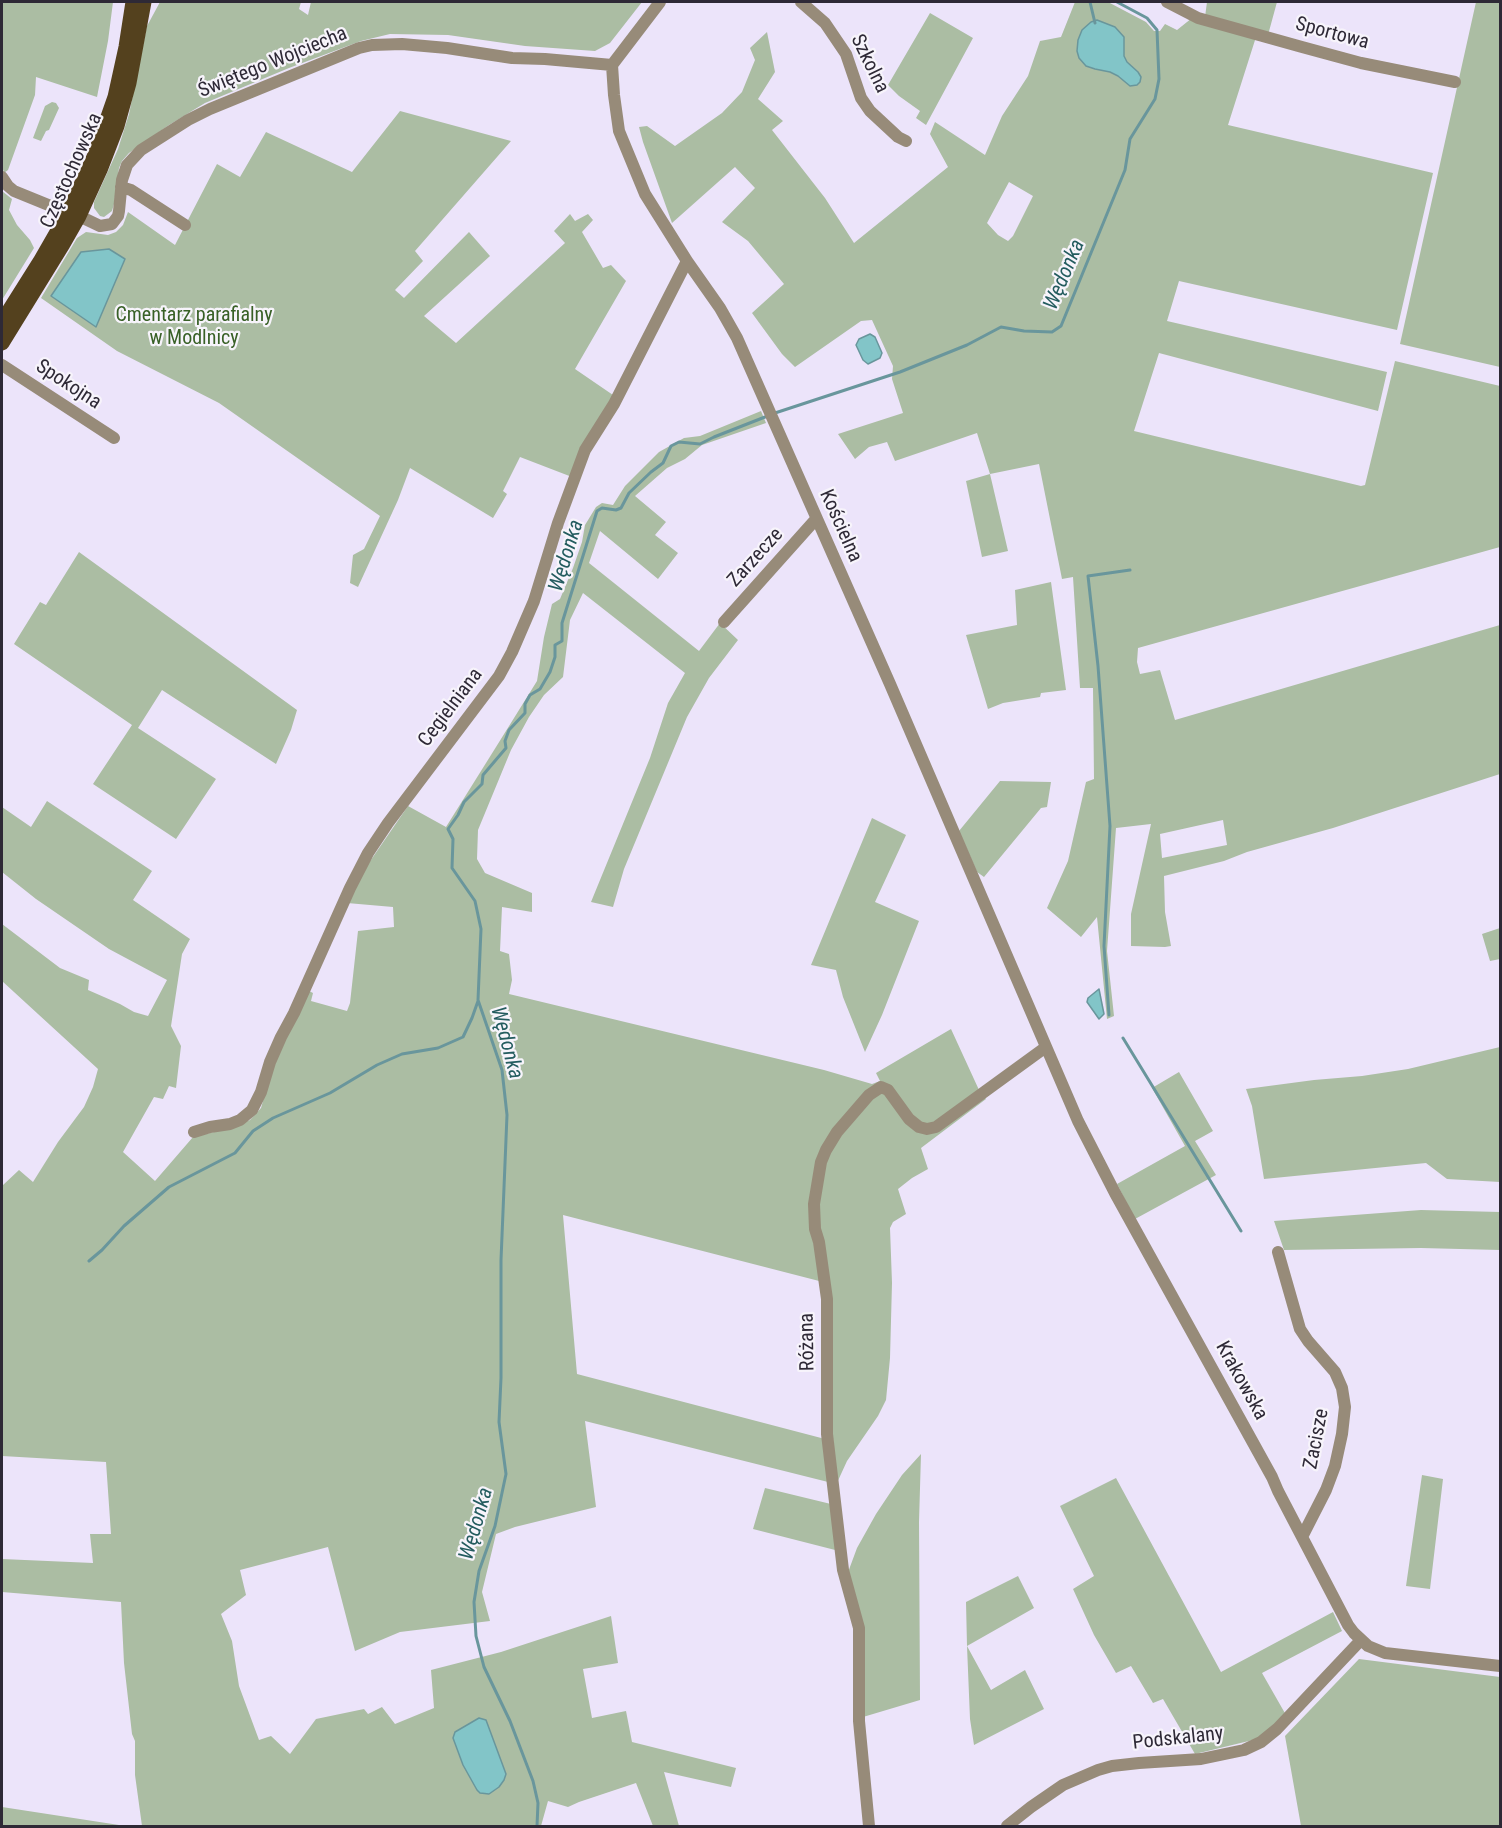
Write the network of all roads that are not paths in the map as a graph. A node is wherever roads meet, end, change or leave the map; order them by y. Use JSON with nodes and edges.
{"nodes":[{"id":1,"x":133,"y":2,"type":"edge"},
{"id":2,"x":144,"y":2,"type":"edge"},
{"id":3,"x":660,"y":2,"type":"edge"},
{"id":4,"x":801,"y":2,"type":"edge"},
{"id":5,"x":1167,"y":2,"type":"edge"},
{"id":6,"x":612,"y":66,"type":"junction"},
{"id":7,"x":1455,"y":82,"type":"dead end"},
{"id":8,"x":906,"y":141,"type":"dead end"},
{"id":9,"x":2,"y":177,"type":"edge"},
{"id":10,"x":121,"y":187,"type":"junction"},
{"id":11,"x":74,"y":215,"type":"junction"},
{"id":12,"x":185,"y":225,"type":"dead end"},
{"id":13,"x":687,"y":261,"type":"junction"},
{"id":14,"x":2,"y":322,"type":"edge"},
{"id":15,"x":2,"y":343,"type":"edge"},
{"id":16,"x":2,"y":365,"type":"edge"},
{"id":17,"x":114,"y":438,"type":"dead end"},
{"id":18,"x":816,"y":519,"type":"junction"},
{"id":19,"x":724,"y":622,"type":"dead end"},
{"id":20,"x":1029,"y":1009,"type":"joint"},
{"id":21,"x":1046,"y":1047,"type":"junction"},
{"id":22,"x":194,"y":1132,"type":"dead end"},
{"id":23,"x":1278,"y":1252,"type":"dead end"},
{"id":24,"x":1302,"y":1537,"type":"junction"},
{"id":25,"x":1360,"y":1640,"type":"junction"},
{"id":26,"x":1500,"y":1666,"type":"edge"},
{"id":27,"x":868,"y":1827,"type":"edge"},
{"id":28,"x":1007,"y":1827,"type":"edge"}],
"edges":[{"from":1,"to":11,"type":"main road","name":"Częstochowska"},
{"from":2,"to":11,"type":"main road","name":"Częstochowska"},
{"from":3,"to":6,"type":"street"},
{"from":4,"to":8,"type":"street","name":"Szkolna"},
{"from":5,"to":7,"type":"street","name":"Sportowa"},
{"from":6,"to":10,"type":"street","name":"Świętego Wojciecha"},
{"from":6,"to":13,"type":"street","name":"Kościelna"},
{"from":9,"to":11,"type":"street"},
{"from":10,"to":11,"type":"street","name":"Świętego Wojciecha"},
{"from":10,"to":12,"type":"street"},
{"from":11,"to":14,"type":"main road","name":"Częstochowska"},
{"from":11,"to":15,"type":"main road","name":"Częstochowska"},
{"from":13,"to":18,"type":"street","name":"Kościelna"},
{"from":13,"to":22,"type":"street","name":"Cegielniana"},
{"from":16,"to":17,"type":"street","name":"Spokojna"},
{"from":18,"to":19,"type":"street","name":"Zarzecze"},
{"from":18,"to":20,"type":"street","name":"Kościelna"},
{"from":20,"to":21,"type":"street","name":"Krakowska"},
{"from":21,"to":24,"type":"street","name":"Krakowska"},
{"from":21,"to":27,"type":"street","name":"Różana"},
{"from":23,"to":24,"type":"street","name":"Zacisze"},
{"from":24,"to":25,"type":"street","name":"Krakowska"},
{"from":25,"to":26,"type":"street","name":"Krakowska"},
{"from":25,"to":28,"type":"street","name":"Podskalany"}]}
